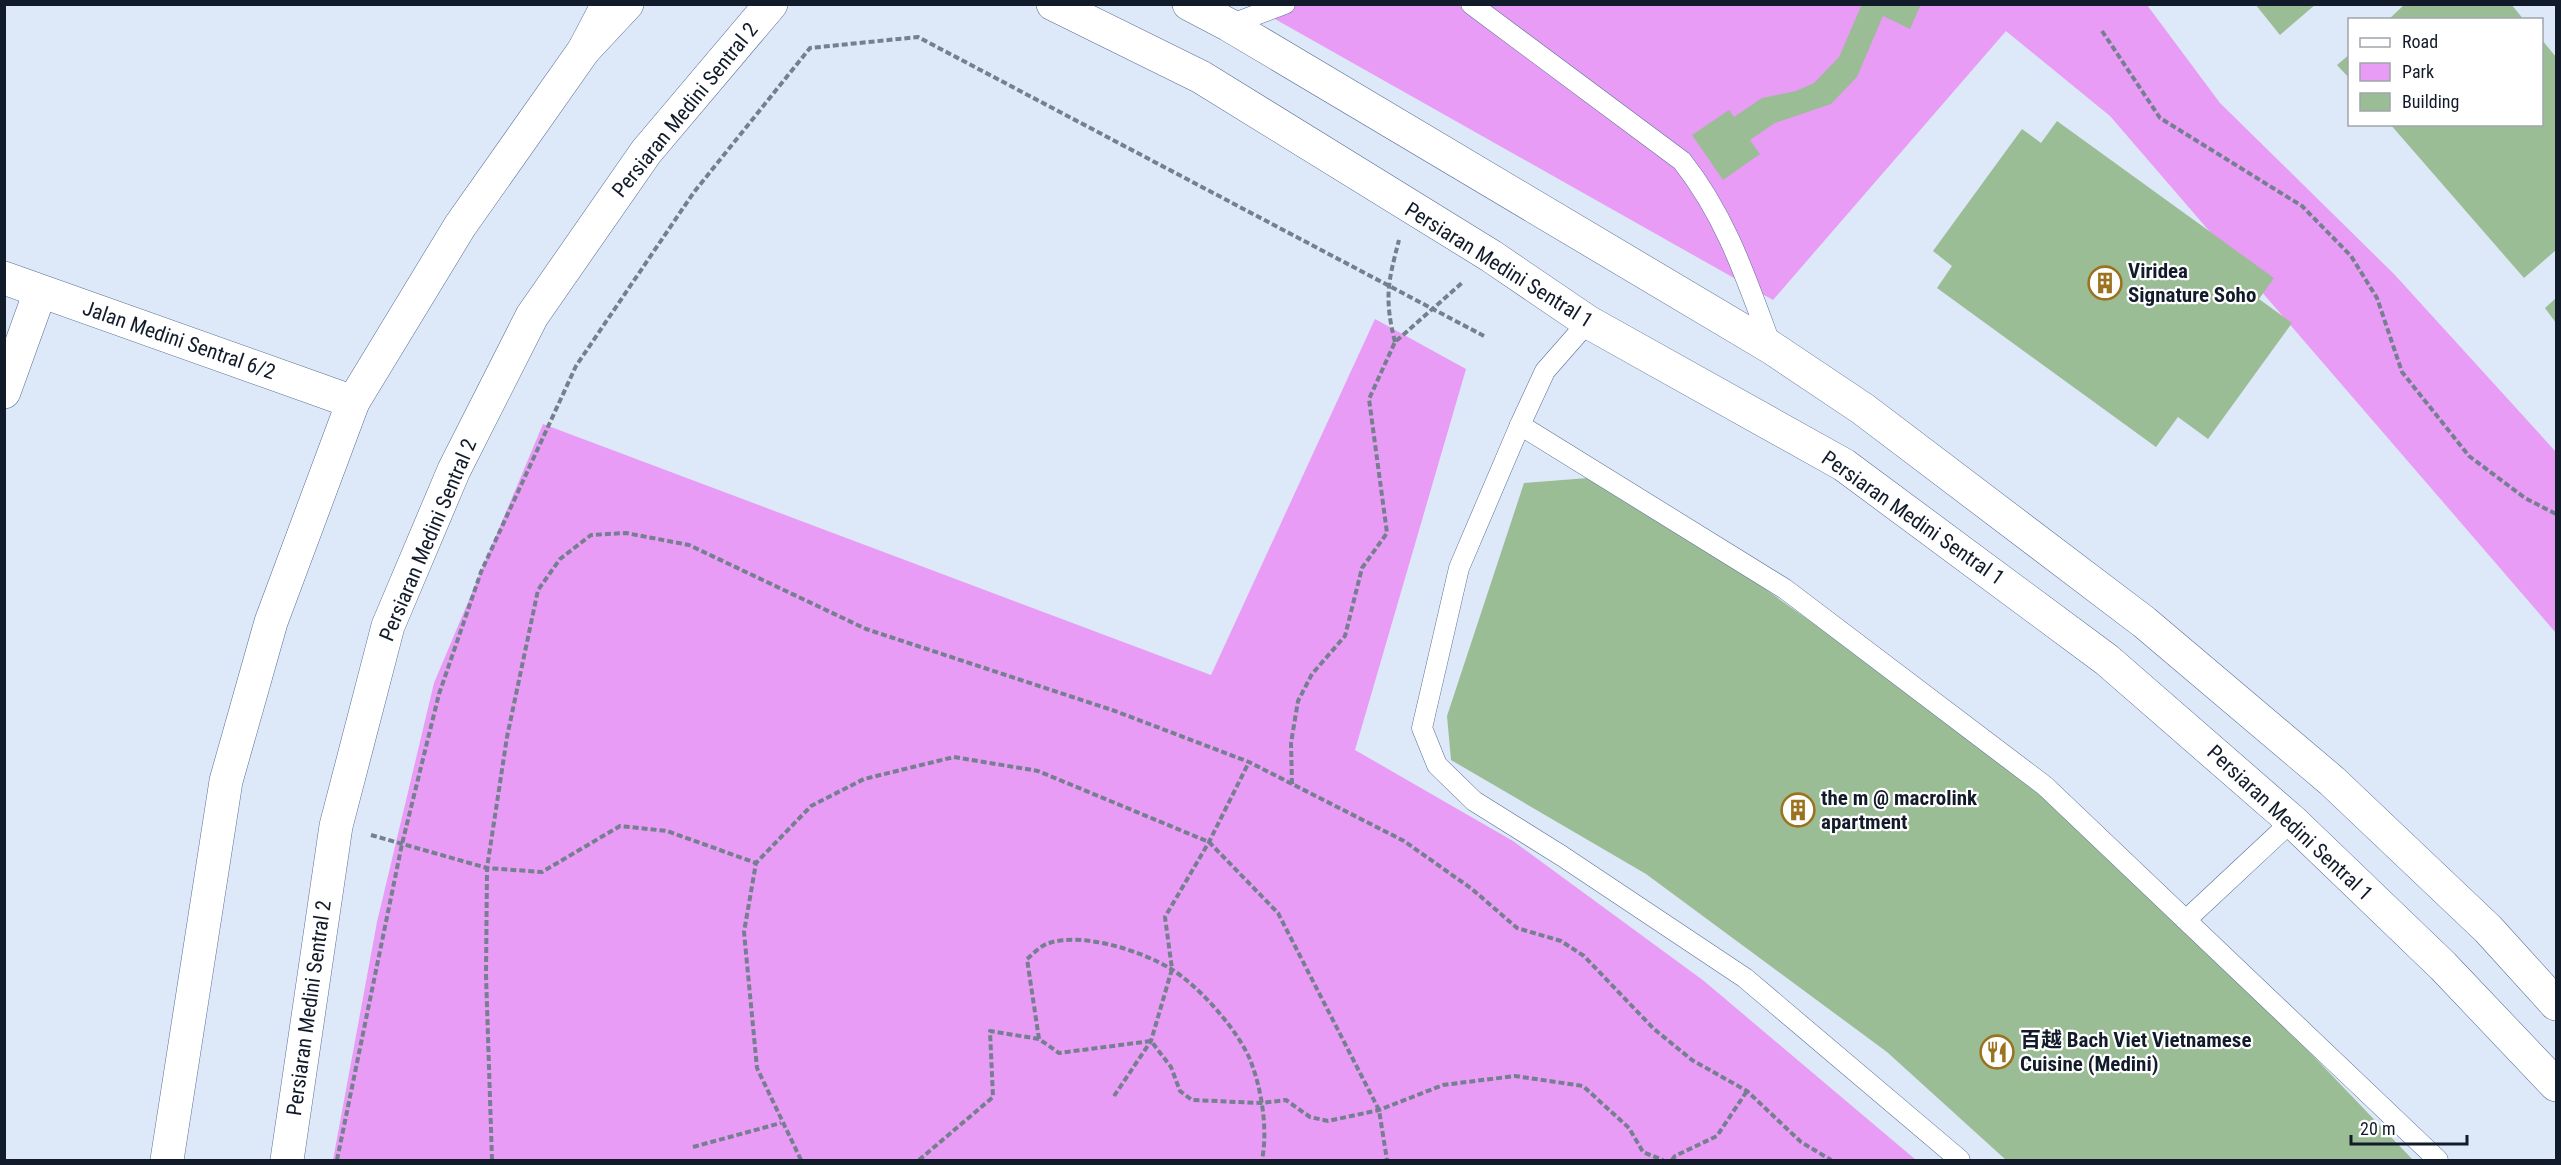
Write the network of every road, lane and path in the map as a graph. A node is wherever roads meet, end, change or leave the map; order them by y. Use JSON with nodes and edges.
{"nodes":[{"id":1,"x":608,"y":4,"type":"edge"},
{"id":2,"x":627,"y":4,"type":"edge"},
{"id":3,"x":771,"y":4,"type":"edge"},
{"id":4,"x":1053,"y":4,"type":"edge"},
{"id":5,"x":1189,"y":4,"type":"edge"},
{"id":6,"x":1285,"y":4,"type":"edge"},
{"id":7,"x":1471,"y":4,"type":"edge"},
{"id":8,"x":1229,"y":25,"type":"junction"},
{"id":9,"x":2102,"y":31,"type":"dead end"},
{"id":10,"x":584,"y":50,"type":"junction"},
{"id":11,"x":1407,"y":207,"type":"junction"},
{"id":12,"x":1491,"y":256,"type":"junction"},
{"id":13,"x":4,"y":278,"type":"edge"},
{"id":14,"x":1387,"y":285,"type":"junction"},
{"id":15,"x":40,"y":292,"type":"junction"},
{"id":16,"x":1434,"y":308,"type":"junction"},
{"id":17,"x":1588,"y":322,"type":"junction"},
{"id":18,"x":1484,"y":336,"type":"dead end"},
{"id":19,"x":1395,"y":342,"type":"junction"},
{"id":20,"x":1772,"y":348,"type":"junction"},
{"id":21,"x":4,"y":392,"type":"edge"},
{"id":22,"x":353,"y":402,"type":"junction"},
{"id":23,"x":1520,"y":424,"type":"junction"},
{"id":24,"x":2556,"y":514,"type":"edge"},
{"id":25,"x":1249,"y":762,"type":"junction"},
{"id":26,"x":1292,"y":784,"type":"junction"},
{"id":27,"x":2292,"y":821,"type":"junction"},
{"id":28,"x":336,"y":826,"type":"junction"},
{"id":29,"x":1209,"y":842,"type":"junction"},
{"id":30,"x":402,"y":844,"type":"junction"},
{"id":31,"x":756,"y":862,"type":"junction"},
{"id":32,"x":487,"y":868,"type":"junction"},
{"id":33,"x":2186,"y":920,"type":"junction"},
{"id":34,"x":1172,"y":969,"type":"junction"},
{"id":35,"x":2556,"y":1004,"type":"edge"},
{"id":36,"x":1039,"y":1039,"type":"junction"},
{"id":37,"x":1151,"y":1041,"type":"junction"},
{"id":38,"x":2556,"y":1085,"type":"edge"},
{"id":39,"x":1747,"y":1091,"type":"junction"},
{"id":40,"x":1114,"y":1096,"type":"dead end"},
{"id":41,"x":1261,"y":1102,"type":"junction"},
{"id":42,"x":1379,"y":1110,"type":"junction"},
{"id":43,"x":781,"y":1123,"type":"junction"},
{"id":44,"x":693,"y":1147,"type":"dead end"},
{"id":45,"x":167,"y":1161,"type":"edge"},
{"id":46,"x":288,"y":1161,"type":"edge"},
{"id":47,"x":337,"y":1161,"type":"edge"},
{"id":48,"x":492,"y":1161,"type":"edge"},
{"id":49,"x":801,"y":1161,"type":"edge"},
{"id":50,"x":919,"y":1161,"type":"edge"},
{"id":51,"x":1262,"y":1161,"type":"edge"},
{"id":52,"x":1387,"y":1161,"type":"edge"},
{"id":53,"x":1663,"y":1161,"type":"edge"},
{"id":54,"x":1672,"y":1161,"type":"edge"},
{"id":55,"x":1831,"y":1161,"type":"edge"},
{"id":56,"x":1960,"y":1161,"type":"edge"},
{"id":57,"x":2438,"y":1161,"type":"edge"}],
"edges":[{"from":1,"to":10,"type":"street"},
{"from":2,"to":10,"type":"street"},
{"from":3,"to":28,"type":"street","name":"Persiaran Medini Sentral 2"},
{"from":4,"to":11,"type":"street","name":"Persiaran Medini Sentral 1"},
{"from":5,"to":8,"type":"street"},
{"from":6,"to":8,"type":"lane"},
{"from":7,"to":20,"type":"lane"},
{"from":8,"to":20,"type":"street"},
{"from":9,"to":24,"type":"path"},
{"from":10,"to":22,"type":"street"},
{"from":11,"to":12,"type":"street","name":"Persiaran Medini Sentral 1"},
{"from":11,"to":14,"type":"path"},
{"from":12,"to":16,"type":"path"},
{"from":12,"to":17,"type":"street","name":"Persiaran Medini Sentral 1"},
{"from":13,"to":15,"type":"street","name":"Jalan Medini Sentral 6/2"},
{"from":14,"to":16,"type":"path"},
{"from":14,"to":19,"type":"path"},
{"from":14,"to":30,"type":"path"},
{"from":15,"to":21,"type":"street"},
{"from":15,"to":22,"type":"street","name":"Jalan Medini Sentral 6/2"},
{"from":16,"to":18,"type":"path"},
{"from":16,"to":19,"type":"path"},
{"from":17,"to":23,"type":"lane"},
{"from":17,"to":27,"type":"street","name":"Persiaran Medini Sentral 1"},
{"from":19,"to":26,"type":"path"},
{"from":20,"to":35,"type":"street"},
{"from":22,"to":45,"type":"street"},
{"from":23,"to":33,"type":"lane"},
{"from":23,"to":56,"type":"lane"},
{"from":25,"to":26,"type":"path"},
{"from":25,"to":29,"type":"path"},
{"from":25,"to":32,"type":"path"},
{"from":26,"to":39,"type":"path"},
{"from":27,"to":33,"type":"lane"},
{"from":27,"to":38,"type":"street","name":"Persiaran Medini Sentral 1"},
{"from":28,"to":30,"type":"path"},
{"from":28,"to":46,"type":"street","name":"Persiaran Medini Sentral 2"},
{"from":29,"to":31,"type":"path"},
{"from":29,"to":34,"type":"path"},
{"from":29,"to":42,"type":"path"},
{"from":30,"to":32,"type":"path"},
{"from":30,"to":47,"type":"path"},
{"from":31,"to":32,"type":"path"},
{"from":31,"to":43,"type":"path"},
{"from":32,"to":48,"type":"path"},
{"from":33,"to":57,"type":"lane"},
{"from":34,"to":36,"type":"path"},
{"from":34,"to":37,"type":"path"},
{"from":34,"to":41,"type":"path"},
{"from":36,"to":37,"type":"path"},
{"from":36,"to":50,"type":"path"},
{"from":37,"to":40,"type":"path"},
{"from":37,"to":41,"type":"path"},
{"from":39,"to":54,"type":"path"},
{"from":39,"to":55,"type":"path"},
{"from":41,"to":42,"type":"path"},
{"from":41,"to":51,"type":"path"},
{"from":42,"to":52,"type":"path"},
{"from":42,"to":53,"type":"path"},
{"from":43,"to":44,"type":"path"},
{"from":43,"to":49,"type":"path"}]}
